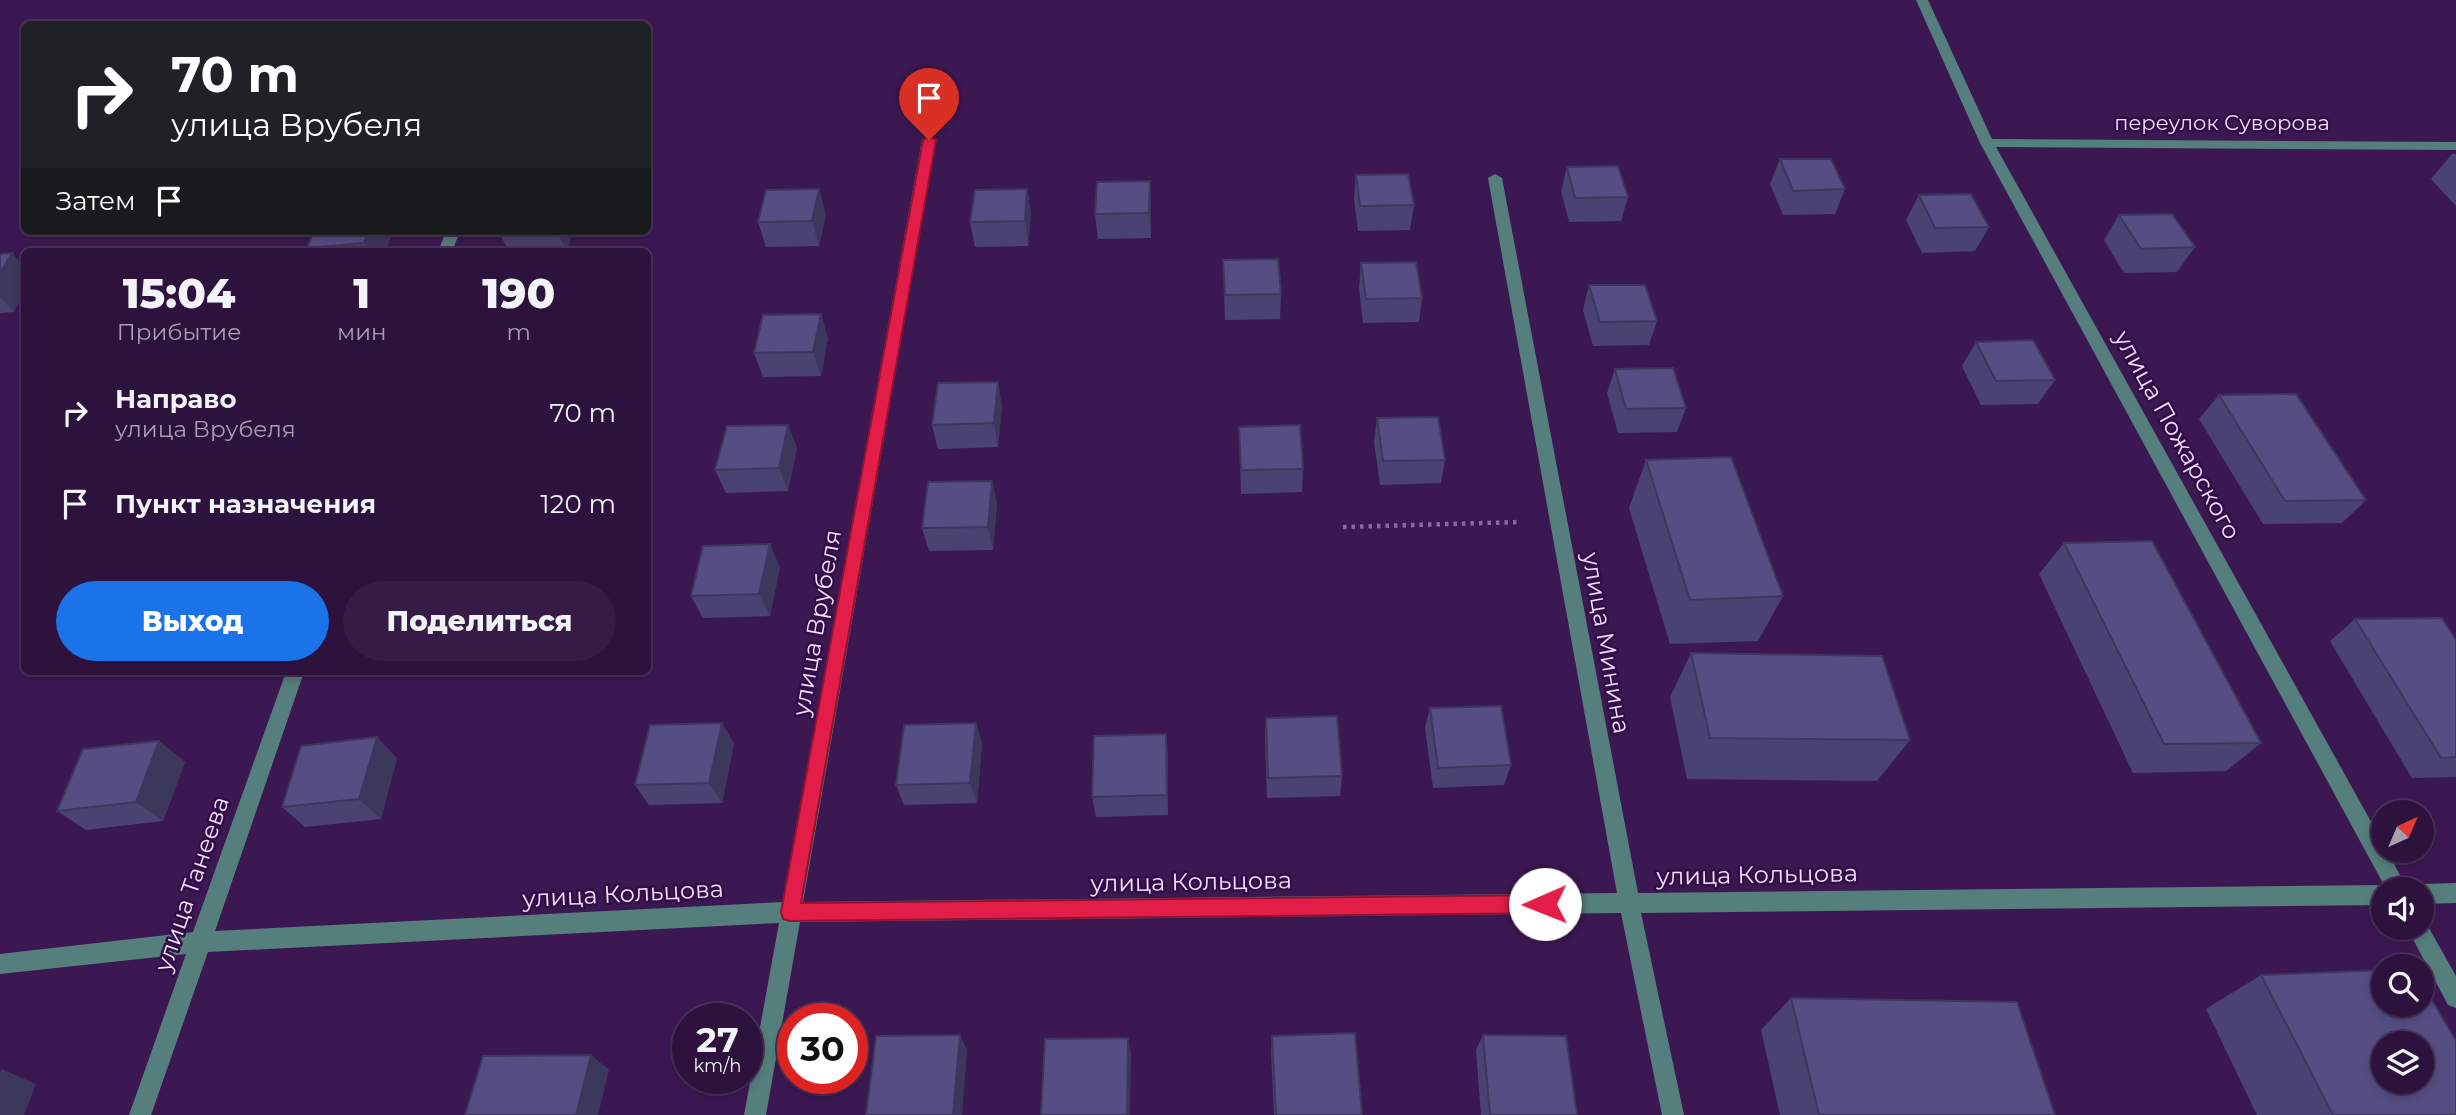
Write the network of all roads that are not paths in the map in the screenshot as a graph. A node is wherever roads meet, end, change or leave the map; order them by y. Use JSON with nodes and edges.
{"nodes":[{"id":1,"x":1922,"y":0,"type":"edge"},
{"id":2,"x":929,"y":140,"type":"dead end"},
{"id":3,"x":1987,"y":143,"type":"junction"},
{"id":4,"x":2456,"y":146,"type":"edge"},
{"id":5,"x":1495,"y":178,"type":"dead end"},
{"id":6,"x":294,"y":675,"type":"edge"},
{"id":7,"x":2390,"y":877,"type":"edge"},
{"id":8,"x":2456,"y":893,"type":"edge"},
{"id":9,"x":2434,"y":894,"type":"edge"},
{"id":10,"x":2371,"y":895,"type":"edge"},
{"id":11,"x":1629,"y":903,"type":"junction"},
{"id":12,"x":790,"y":912,"type":"junction"},
{"id":13,"x":2425,"y":940,"type":"edge"},
{"id":14,"x":199,"y":942,"type":"junction"},
{"id":15,"x":0,"y":964,"type":"edge"},
{"id":16,"x":2456,"y":997,"type":"edge"},
{"id":17,"x":140,"y":1115,"type":"edge"},
{"id":18,"x":755,"y":1115,"type":"edge"},
{"id":19,"x":1673,"y":1115,"type":"edge"}],
"edges":[{"from":1,"to":3,"type":"street","name":"улица Пожарского"},
{"from":2,"to":12,"type":"street","name":"улица Врубеля"},
{"from":3,"to":4,"type":"street","name":"переулок Суворова"},
{"from":3,"to":7,"type":"street","name":"улица Пожарского"},
{"from":5,"to":11,"type":"street","name":"улица Минина"},
{"from":6,"to":14,"type":"street","name":"улица Танеева"},
{"from":8,"to":9,"type":"street"},
{"from":10,"to":11,"type":"street","name":"улица Кольцова"},
{"from":11,"to":12,"type":"street","name":"улица Кольцова"},
{"from":11,"to":19,"type":"street","name":"улица Минина"},
{"from":12,"to":14,"type":"street","name":"улица Кольцова"},
{"from":12,"to":18,"type":"street","name":"улица Врубеля"},
{"from":13,"to":16,"type":"street"},
{"from":14,"to":15,"type":"street","name":"улица Кольцова"},
{"from":14,"to":17,"type":"street","name":"улица Танеева"}]}
